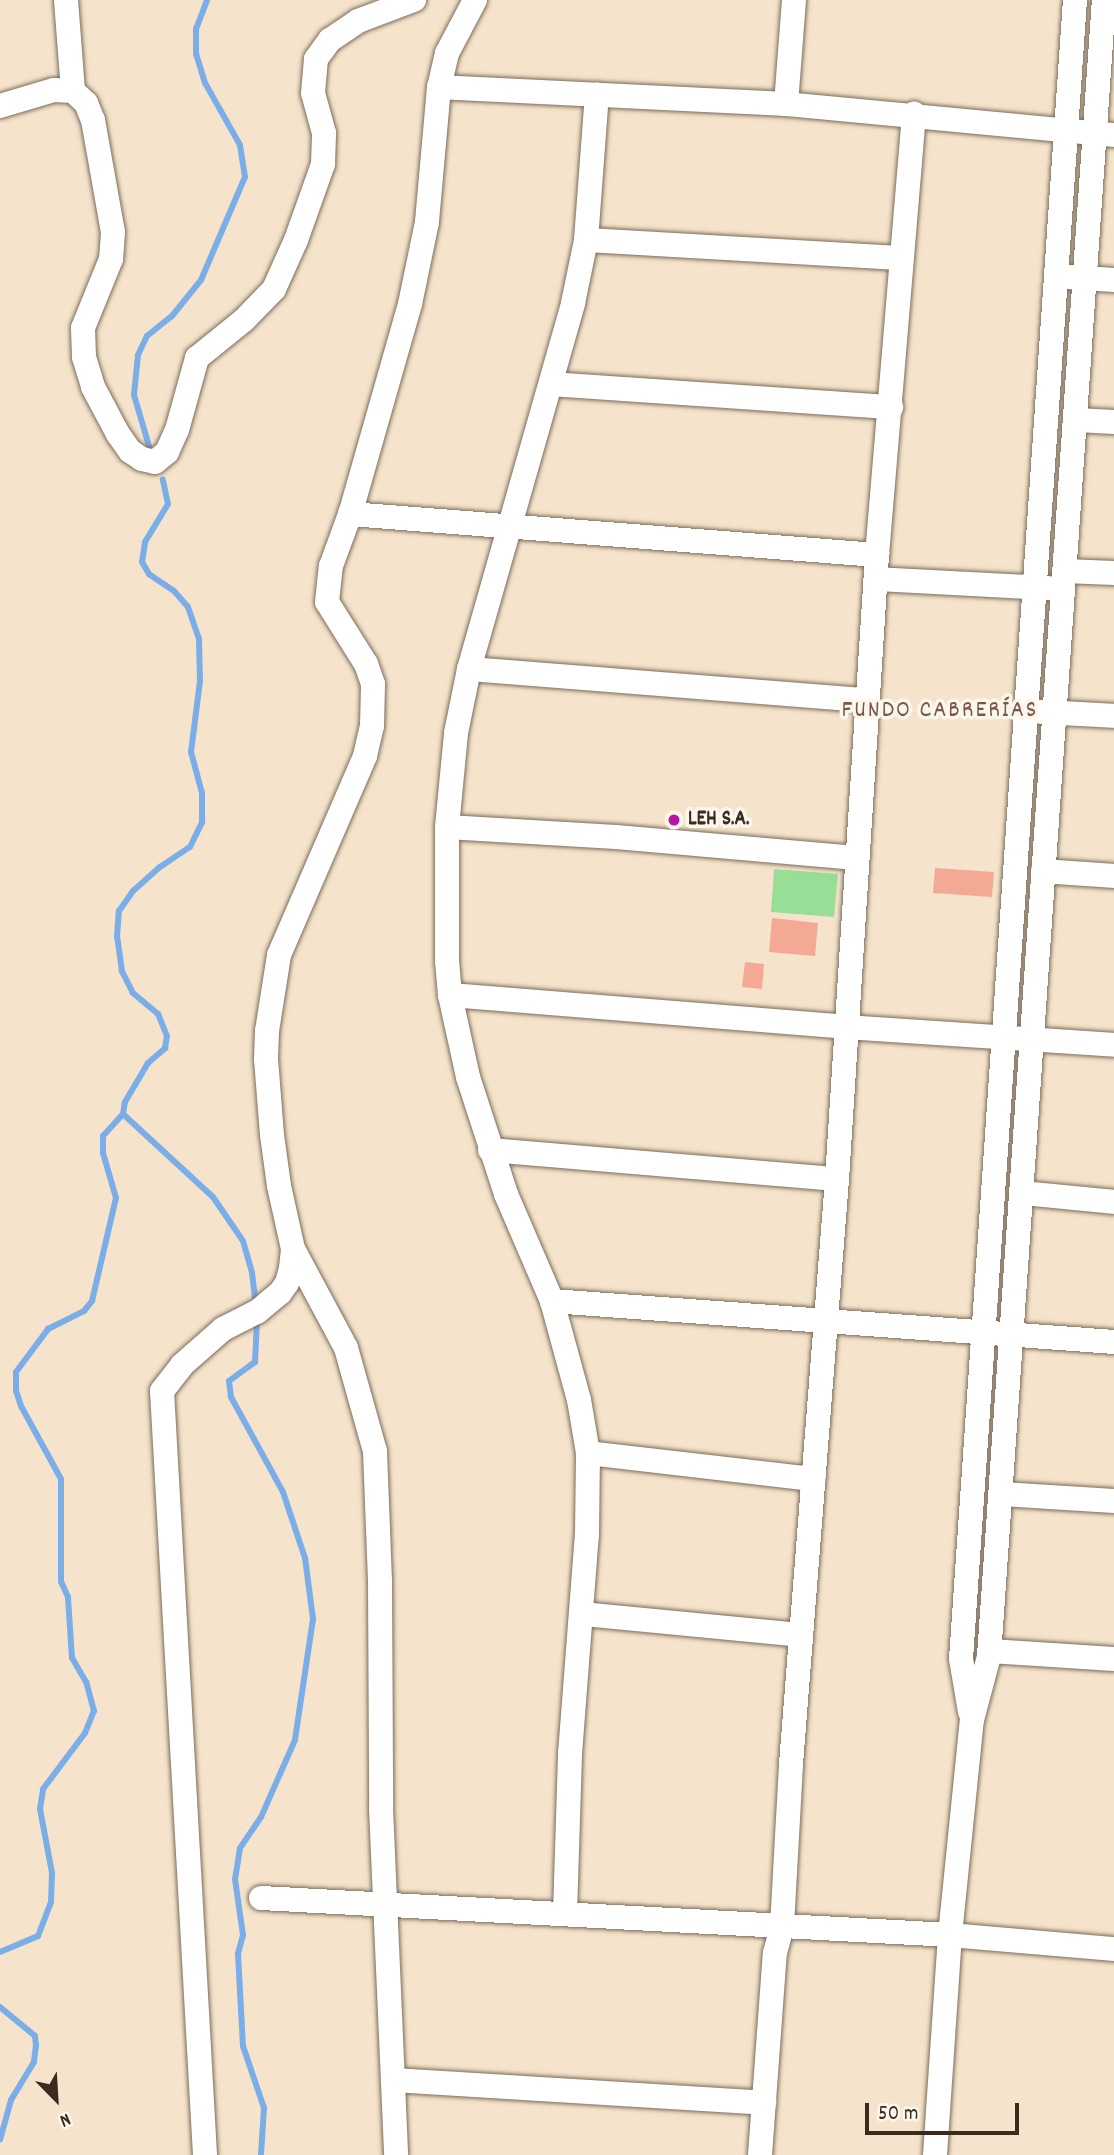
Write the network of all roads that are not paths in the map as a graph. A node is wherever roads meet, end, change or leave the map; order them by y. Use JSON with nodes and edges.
{"nodes":[{"id":1,"x":66,"y":0,"type":"edge"},
{"id":2,"x":414,"y":0,"type":"edge"},
{"id":3,"x":475,"y":0,"type":"edge"},
{"id":4,"x":794,"y":0,"type":"edge"},
{"id":5,"x":1075,"y":0,"type":"edge"},
{"id":6,"x":1104,"y":0,"type":"edge"},
{"id":7,"x":439,"y":87,"type":"junction"},
{"id":8,"x":74,"y":91,"type":"junction"},
{"id":9,"x":597,"y":94,"type":"junction"},
{"id":10,"x":786,"y":104,"type":"junction"},
{"id":11,"x":0,"y":106,"type":"edge"},
{"id":12,"x":914,"y":114,"type":"junction"},
{"id":13,"x":1065,"y":131,"type":"junction"},
{"id":14,"x":1105,"y":135,"type":"edge"},
{"id":15,"x":586,"y":240,"type":"junction"},
{"id":16,"x":900,"y":258,"type":"junction"},
{"id":17,"x":1056,"y":276,"type":"junction"},
{"id":18,"x":1086,"y":278,"type":"junction"},
{"id":19,"x":1114,"y":280,"type":"edge"},
{"id":20,"x":551,"y":384,"type":"junction"},
{"id":21,"x":891,"y":407,"type":"junction"},
{"id":22,"x":1077,"y":420,"type":"junction"},
{"id":23,"x":1114,"y":422,"type":"edge"},
{"id":24,"x":349,"y":514,"type":"junction"},
{"id":25,"x":510,"y":525,"type":"junction"},
{"id":26,"x":877,"y":567,"type":"junction"},
{"id":27,"x":1114,"y":573,"type":"edge"},
{"id":28,"x":1064,"y":580,"type":"junction"},
{"id":29,"x":1035,"y":587,"type":"junction"},
{"id":30,"x":469,"y":669,"type":"junction"},
{"id":31,"x":867,"y":700,"type":"junction"},
{"id":32,"x":1026,"y":712,"type":"junction"},
{"id":33,"x":1055,"y":713,"type":"junction"},
{"id":34,"x":1114,"y":716,"type":"edge"},
{"id":35,"x":447,"y":827,"type":"junction"},
{"id":36,"x":856,"y":858,"type":"junction"},
{"id":37,"x":1043,"y":871,"type":"junction"},
{"id":38,"x":1114,"y":876,"type":"edge"},
{"id":39,"x":450,"y":995,"type":"junction"},
{"id":40,"x":846,"y":1027,"type":"junction"},
{"id":41,"x":1002,"y":1038,"type":"junction"},
{"id":42,"x":1034,"y":1040,"type":"junction"},
{"id":43,"x":1114,"y":1045,"type":"edge"},
{"id":44,"x":490,"y":1150,"type":"junction"},
{"id":45,"x":837,"y":1179,"type":"junction"},
{"id":46,"x":1023,"y":1193,"type":"junction"},
{"id":47,"x":1114,"y":1202,"type":"edge"},
{"id":48,"x":293,"y":1249,"type":"junction"},
{"id":49,"x":552,"y":1301,"type":"junction"},
{"id":50,"x":827,"y":1320,"type":"junction"},
{"id":51,"x":983,"y":1332,"type":"junction"},
{"id":52,"x":1012,"y":1334,"type":"junction"},
{"id":53,"x":1114,"y":1342,"type":"edge"},
{"id":54,"x":588,"y":1454,"type":"junction"},
{"id":55,"x":814,"y":1479,"type":"junction"},
{"id":56,"x":1002,"y":1494,"type":"junction"},
{"id":57,"x":1114,"y":1501,"type":"edge"},
{"id":58,"x":583,"y":1614,"type":"junction"},
{"id":59,"x":801,"y":1635,"type":"junction"},
{"id":60,"x":990,"y":1651,"type":"junction"},
{"id":61,"x":1114,"y":1659,"type":"edge"},
{"id":62,"x":972,"y":1720,"type":"junction"},
{"id":63,"x":261,"y":1898,"type":"dead end"},
{"id":64,"x":386,"y":1905,"type":"junction"},
{"id":65,"x":565,"y":1914,"type":"junction"},
{"id":66,"x":782,"y":1926,"type":"junction"},
{"id":67,"x":950,"y":1935,"type":"junction"},
{"id":68,"x":1114,"y":1949,"type":"edge"},
{"id":69,"x":393,"y":2080,"type":"junction"},
{"id":70,"x":764,"y":2103,"type":"junction"},
{"id":71,"x":205,"y":2155,"type":"edge"},
{"id":72,"x":396,"y":2155,"type":"edge"},
{"id":73,"x":760,"y":2155,"type":"edge"},
{"id":74,"x":935,"y":2155,"type":"edge"}],
"edges":[{"from":1,"to":8,"type":"street"},
{"from":2,"to":8,"type":"street"},
{"from":3,"to":7,"type":"street"},
{"from":4,"to":10,"type":"street"},
{"from":5,"to":13,"type":"street"},
{"from":6,"to":14,"type":"street"},
{"from":7,"to":9,"type":"street"},
{"from":7,"to":24,"type":"street"},
{"from":8,"to":11,"type":"street"},
{"from":9,"to":10,"type":"street"},
{"from":9,"to":15,"type":"street"},
{"from":10,"to":12,"type":"street"},
{"from":12,"to":13,"type":"street"},
{"from":12,"to":16,"type":"street"},
{"from":13,"to":14,"type":"street"},
{"from":13,"to":17,"type":"street"},
{"from":14,"to":18,"type":"street"},
{"from":15,"to":16,"type":"street"},
{"from":15,"to":20,"type":"street"},
{"from":16,"to":21,"type":"street"},
{"from":17,"to":18,"type":"street"},
{"from":17,"to":29,"type":"street"},
{"from":18,"to":19,"type":"street"},
{"from":18,"to":22,"type":"street"},
{"from":20,"to":21,"type":"street"},
{"from":20,"to":25,"type":"street"},
{"from":21,"to":26,"type":"street"},
{"from":22,"to":23,"type":"street"},
{"from":22,"to":28,"type":"street"},
{"from":24,"to":25,"type":"street"},
{"from":24,"to":48,"type":"street"},
{"from":25,"to":26,"type":"street"},
{"from":25,"to":30,"type":"street"},
{"from":26,"to":29,"type":"street"},
{"from":26,"to":31,"type":"street"},
{"from":27,"to":28,"type":"street"},
{"from":28,"to":29,"type":"street"},
{"from":28,"to":33,"type":"street"},
{"from":29,"to":32,"type":"street"},
{"from":30,"to":31,"type":"street"},
{"from":30,"to":35,"type":"street"},
{"from":31,"to":36,"type":"street"},
{"from":32,"to":33,"type":"street"},
{"from":32,"to":41,"type":"street"},
{"from":33,"to":34,"type":"street"},
{"from":33,"to":37,"type":"street"},
{"from":35,"to":36,"type":"street"},
{"from":35,"to":39,"type":"street"},
{"from":36,"to":40,"type":"street"},
{"from":37,"to":38,"type":"street"},
{"from":37,"to":42,"type":"street"},
{"from":39,"to":40,"type":"street"},
{"from":39,"to":44,"type":"street"},
{"from":40,"to":41,"type":"street"},
{"from":40,"to":45,"type":"street"},
{"from":41,"to":42,"type":"street"},
{"from":41,"to":51,"type":"street"},
{"from":42,"to":43,"type":"street"},
{"from":42,"to":46,"type":"street"},
{"from":44,"to":45,"type":"street"},
{"from":44,"to":49,"type":"street"},
{"from":45,"to":50,"type":"street"},
{"from":46,"to":47,"type":"street"},
{"from":46,"to":52,"type":"street"},
{"from":48,"to":64,"type":"street"},
{"from":48,"to":71,"type":"street"},
{"from":49,"to":50,"type":"street"},
{"from":49,"to":54,"type":"street"},
{"from":50,"to":51,"type":"street"},
{"from":50,"to":55,"type":"street"},
{"from":51,"to":52,"type":"street"},
{"from":51,"to":62,"type":"street"},
{"from":52,"to":53,"type":"street"},
{"from":52,"to":56,"type":"street"},
{"from":54,"to":55,"type":"street"},
{"from":54,"to":58,"type":"street"},
{"from":55,"to":59,"type":"street"},
{"from":56,"to":57,"type":"street"},
{"from":56,"to":60,"type":"street"},
{"from":58,"to":59,"type":"street"},
{"from":58,"to":65,"type":"street"},
{"from":59,"to":66,"type":"street"},
{"from":60,"to":61,"type":"street"},
{"from":60,"to":62,"type":"street"},
{"from":62,"to":67,"type":"street"},
{"from":63,"to":64,"type":"street"},
{"from":64,"to":65,"type":"street"},
{"from":64,"to":69,"type":"street"},
{"from":65,"to":66,"type":"street"},
{"from":66,"to":67,"type":"street"},
{"from":66,"to":70,"type":"street"},
{"from":67,"to":68,"type":"street"},
{"from":67,"to":74,"type":"street"},
{"from":69,"to":70,"type":"street"},
{"from":69,"to":72,"type":"street"},
{"from":70,"to":73,"type":"street"}]}
